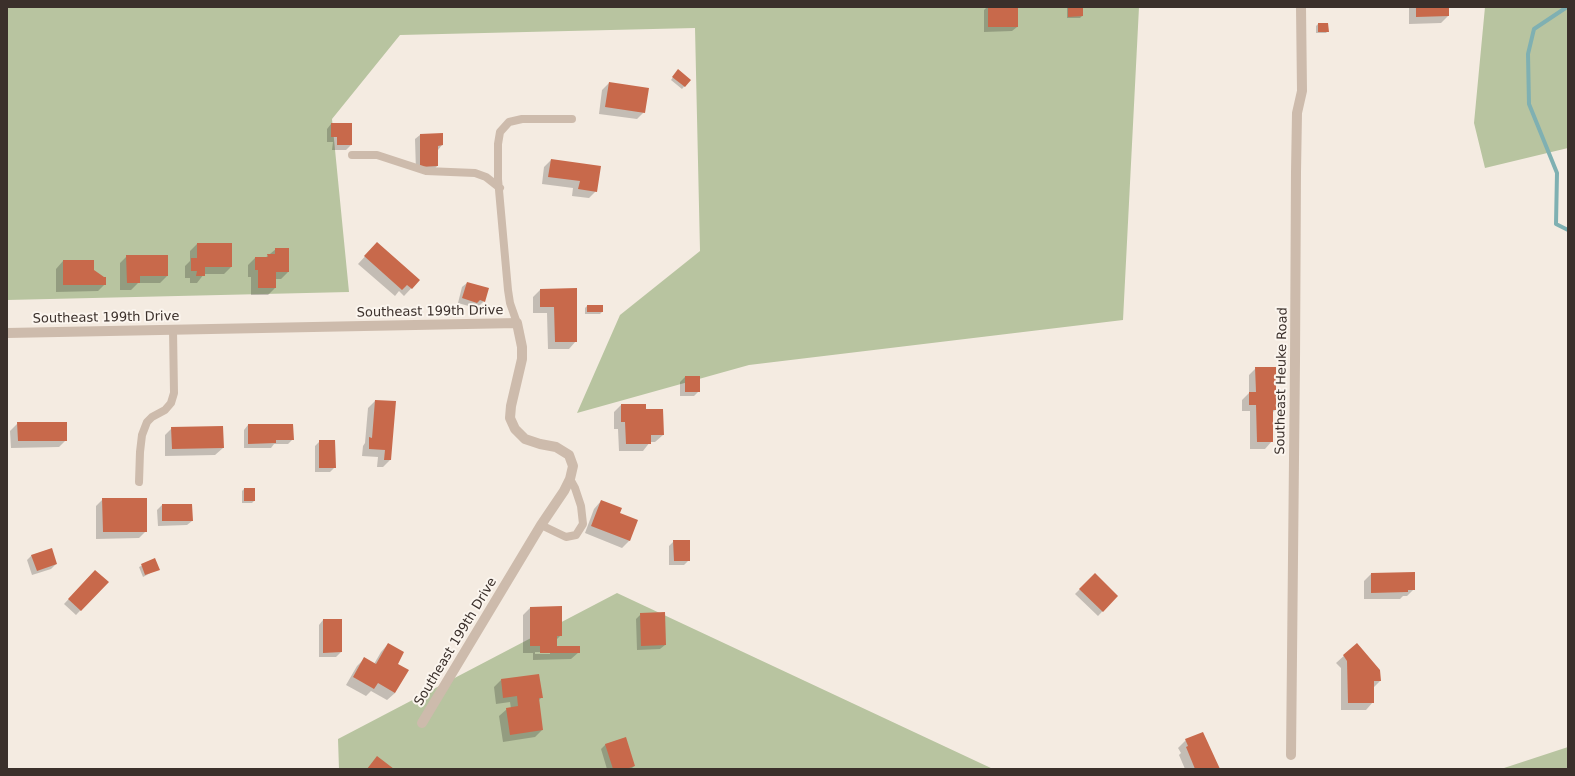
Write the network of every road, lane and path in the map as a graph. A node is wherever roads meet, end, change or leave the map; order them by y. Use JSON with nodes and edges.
{"nodes":[{"id":1,"x":1301,"y":7,"type":"edge"},
{"id":2,"x":572,"y":119,"type":"dead end"},
{"id":3,"x":352,"y":155,"type":"dead end"},
{"id":4,"x":500,"y":188,"type":"junction"},
{"id":5,"x":517,"y":323,"type":"junction"},
{"id":6,"x":173,"y":330,"type":"junction"},
{"id":7,"x":7,"y":333,"type":"edge"},
{"id":8,"x":570,"y":479,"type":"junction"},
{"id":9,"x":139,"y":482,"type":"dead end"},
{"id":10,"x":541,"y":525,"type":"junction"},
{"id":11,"x":422,"y":723,"type":"dead end"},
{"id":12,"x":1291,"y":755,"type":"dead end"}],
"edges":[{"from":1,"to":12,"type":"street","name":"Southeast Heuke Road"},
{"from":2,"to":4,"type":"lane"},
{"from":3,"to":4,"type":"lane"},
{"from":4,"to":5,"type":"lane"},
{"from":5,"to":6,"type":"street","name":"Southeast 199th Drive"},
{"from":5,"to":8,"type":"street","name":"Southeast 199th Drive"},
{"from":6,"to":7,"type":"street","name":"Southeast 199th Drive"},
{"from":6,"to":9,"type":"lane"},
{"from":8,"to":10,"type":"street","name":"Southeast 199th Drive"},
{"from":8,"to":10,"type":"lane"},
{"from":10,"to":11,"type":"street","name":"Southeast 199th Drive"}]}
